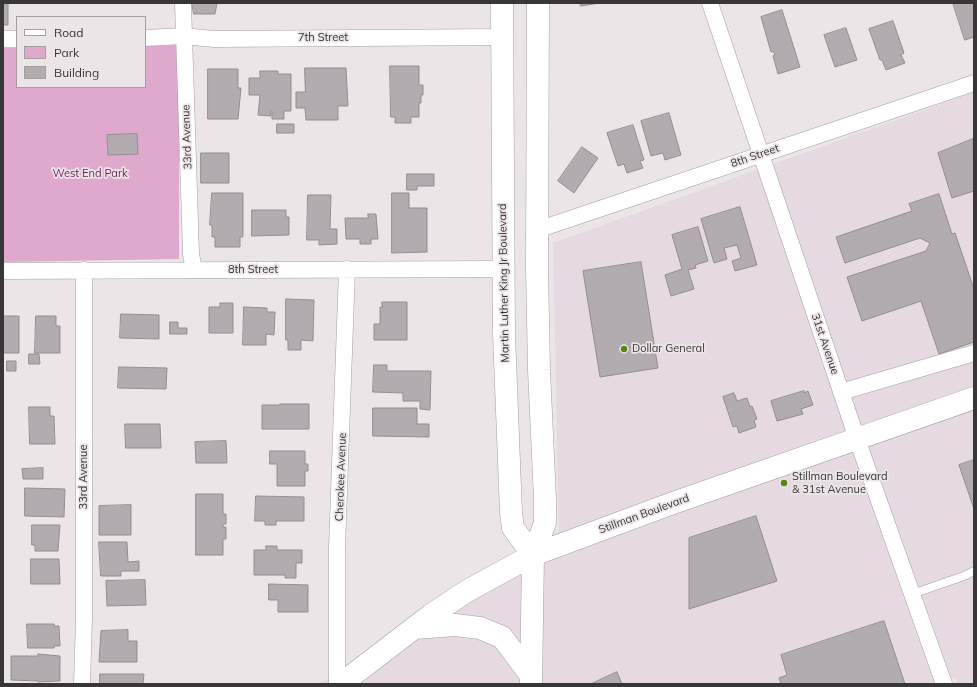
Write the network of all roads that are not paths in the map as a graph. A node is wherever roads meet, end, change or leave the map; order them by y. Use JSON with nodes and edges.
{"nodes":[{"id":1,"x":183,"y":3,"type":"edge"},
{"id":2,"x":502,"y":3,"type":"edge"},
{"id":3,"x":538,"y":3,"type":"edge"},
{"id":4,"x":710,"y":3,"type":"edge"},
{"id":5,"x":183,"y":36,"type":"junction"},
{"id":6,"x":502,"y":37,"type":"junction"},
{"id":7,"x":146,"y":38,"type":"edge"},
{"id":8,"x":3,"y":39,"type":"edge"},
{"id":9,"x":16,"y":39,"type":"edge"},
{"id":10,"x":974,"y":83,"type":"edge"},
{"id":11,"x":760,"y":155,"type":"junction"},
{"id":12,"x":537,"y":230,"type":"junction"},
{"id":13,"x":347,"y":269,"type":"junction"},
{"id":14,"x":503,"y":269,"type":"junction"},
{"id":15,"x":84,"y":270,"type":"junction"},
{"id":16,"x":194,"y":270,"type":"junction"},
{"id":17,"x":3,"y":271,"type":"edge"},
{"id":18,"x":974,"y":353,"type":"edge"},
{"id":19,"x":841,"y":392,"type":"junction"},
{"id":20,"x":974,"y":398,"type":"edge"},
{"id":21,"x":857,"y":439,"type":"junction"},
{"id":22,"x":533,"y":555,"type":"junction"},
{"id":23,"x":974,"y":571,"type":"edge"},
{"id":24,"x":912,"y":594,"type":"junction"},
{"id":25,"x":415,"y":628,"type":"junction"},
{"id":26,"x":531,"y":680,"type":"edge"},
{"id":27,"x":82,"y":684,"type":"edge"},
{"id":28,"x":337,"y":684,"type":"edge"},
{"id":29,"x":341,"y":684,"type":"edge"},
{"id":30,"x":944,"y":684,"type":"edge"}],
"edges":[{"from":1,"to":5,"type":"street","name":"33rd Avenue"},
{"from":2,"to":6,"type":"main road","name":"Martin Luther King Jr Boulevard"},
{"from":3,"to":12,"type":"main road"},
{"from":4,"to":11,"type":"street","name":"31st Avenue"},
{"from":5,"to":6,"type":"street","name":"7th Street"},
{"from":5,"to":7,"type":"street","name":"7th Street"},
{"from":5,"to":16,"type":"street","name":"33rd Avenue"},
{"from":6,"to":14,"type":"main road","name":"Martin Luther King Jr Boulevard"},
{"from":8,"to":9,"type":"street"},
{"from":10,"to":11,"type":"street","name":"8th Street"},
{"from":11,"to":12,"type":"street","name":"8th Street"},
{"from":11,"to":19,"type":"street","name":"31st Avenue"},
{"from":12,"to":22,"type":"main road"},
{"from":13,"to":14,"type":"street","name":"8th Street"},
{"from":13,"to":16,"type":"street","name":"8th Street"},
{"from":13,"to":28,"type":"street","name":"Cherokee Avenue"},
{"from":14,"to":22,"type":"main road","name":"Martin Luther King Jr Boulevard"},
{"from":15,"to":16,"type":"street","name":"8th Street"},
{"from":15,"to":17,"type":"street","name":"8th Street"},
{"from":15,"to":27,"type":"street","name":"33rd Avenue"},
{"from":18,"to":19,"type":"street"},
{"from":19,"to":21,"type":"street","name":"31st Avenue"},
{"from":20,"to":21,"type":"main road","name":"Stillman Boulevard"},
{"from":21,"to":22,"type":"main road","name":"Stillman Boulevard"},
{"from":21,"to":24,"type":"street","name":"31st Avenue"},
{"from":22,"to":25,"type":"main road","name":"Stillman Boulevard"},
{"from":22,"to":26,"type":"main road"},
{"from":23,"to":24,"type":"lane"},
{"from":24,"to":30,"type":"street","name":"31st Avenue"},
{"from":25,"to":26,"type":"main road"},
{"from":25,"to":29,"type":"main road","name":"Stillman Boulevard"}]}
